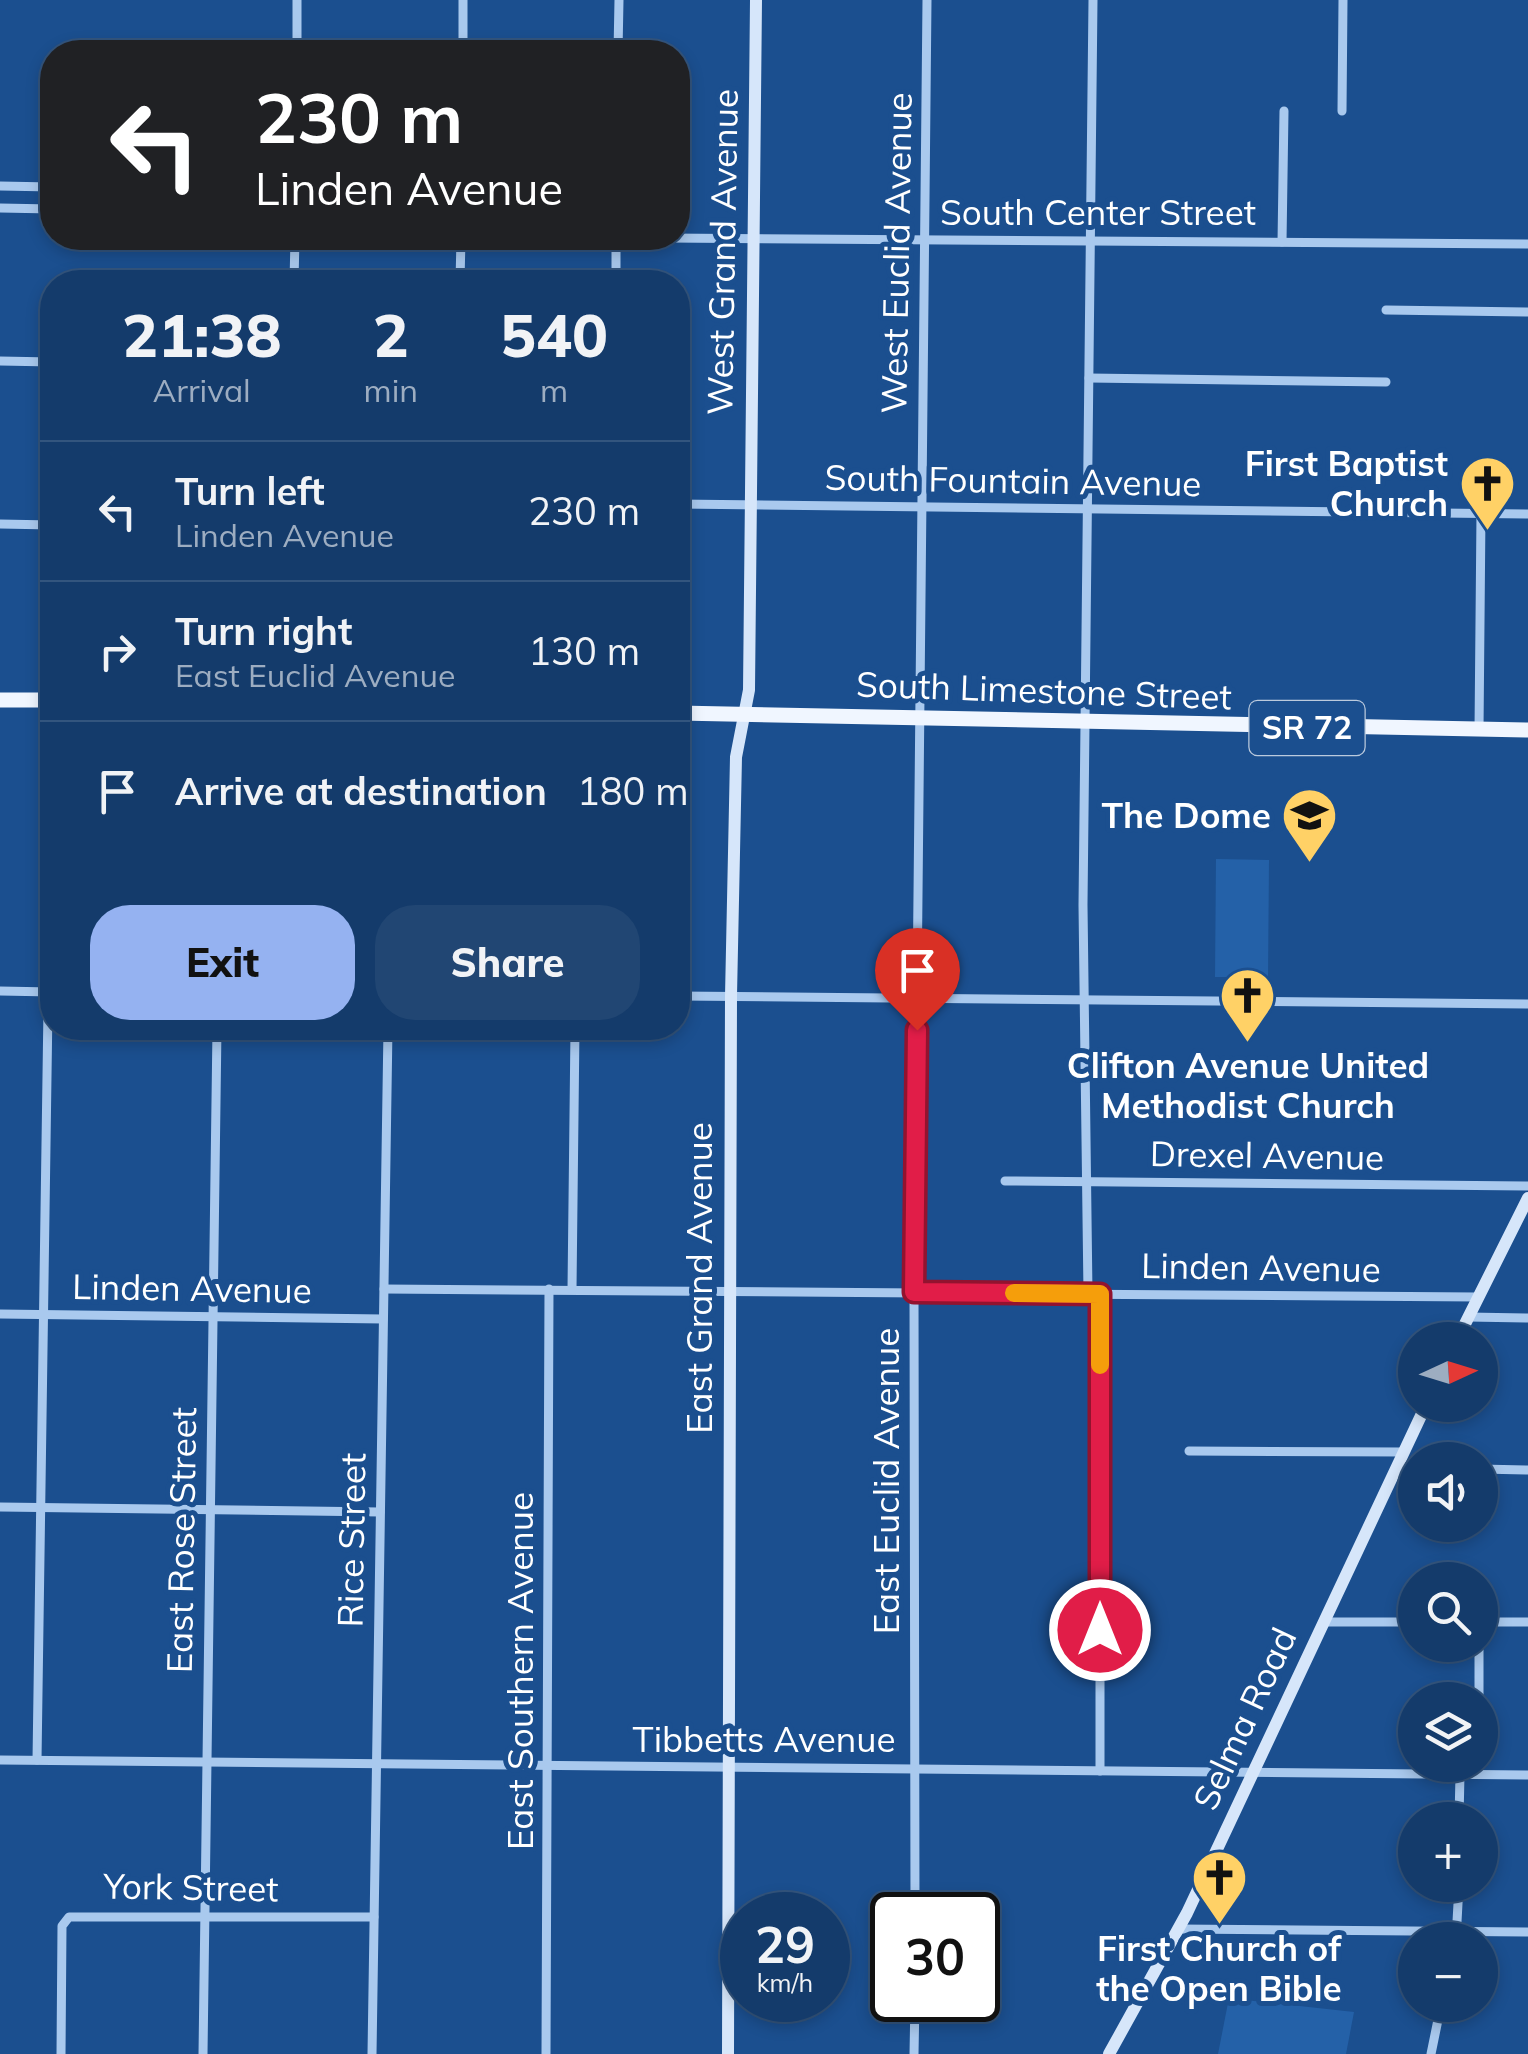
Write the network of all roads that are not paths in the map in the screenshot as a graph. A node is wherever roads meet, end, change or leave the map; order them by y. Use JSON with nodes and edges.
{"nodes":[{"id":1,"x":297,"y":0,"type":"edge"},
{"id":2,"x":463,"y":0,"type":"edge"},
{"id":3,"x":618,"y":0,"type":"edge"},
{"id":4,"x":756,"y":0,"type":"edge"},
{"id":5,"x":927,"y":0,"type":"edge"},
{"id":6,"x":1093,"y":0,"type":"edge"},
{"id":7,"x":1343,"y":0,"type":"edge"},
{"id":8,"x":297,"y":40,"type":"edge"},
{"id":9,"x":463,"y":40,"type":"edge"},
{"id":10,"x":618,"y":40,"type":"edge"},
{"id":11,"x":1284,"y":111,"type":"dead end"},
{"id":12,"x":1342,"y":112,"type":"dead end"},
{"id":13,"x":0,"y":186,"type":"edge"},
{"id":14,"x":40,"y":187,"type":"edge"},
{"id":15,"x":0,"y":208,"type":"edge"},
{"id":16,"x":40,"y":208,"type":"edge"},
{"id":17,"x":690,"y":238,"type":"edge"},
{"id":18,"x":754,"y":238,"type":"junction"},
{"id":19,"x":925,"y":239,"type":"junction"},
{"id":20,"x":1090,"y":240,"type":"junction"},
{"id":21,"x":1282,"y":242,"type":"junction"},
{"id":22,"x":1528,"y":244,"type":"edge"},
{"id":23,"x":1386,"y":310,"type":"dead end"},
{"id":24,"x":1528,"y":312,"type":"edge"},
{"id":25,"x":0,"y":361,"type":"edge"},
{"id":26,"x":40,"y":362,"type":"edge"},
{"id":27,"x":1089,"y":378,"type":"junction"},
{"id":28,"x":1386,"y":382,"type":"dead end"},
{"id":29,"x":690,"y":504,"type":"edge"},
{"id":30,"x":751,"y":504,"type":"junction"},
{"id":31,"x":922,"y":507,"type":"junction"},
{"id":32,"x":1087,"y":510,"type":"junction"},
{"id":33,"x":1480,"y":513,"type":"junction"},
{"id":34,"x":1528,"y":514,"type":"edge"},
{"id":35,"x":0,"y":524,"type":"edge"},
{"id":36,"x":40,"y":525,"type":"edge"},
{"id":37,"x":0,"y":700,"type":"edge"},
{"id":38,"x":40,"y":700,"type":"edge"},
{"id":39,"x":690,"y":713,"type":"edge"},
{"id":40,"x":742,"y":713,"type":"junction"},
{"id":41,"x":920,"y":718,"type":"junction"},
{"id":42,"x":1085,"y":722,"type":"junction"},
{"id":43,"x":1479,"y":730,"type":"junction"},
{"id":44,"x":1528,"y":730,"type":"edge"},
{"id":45,"x":0,"y":991,"type":"edge"},
{"id":46,"x":40,"y":992,"type":"edge"},
{"id":47,"x":690,"y":996,"type":"edge"},
{"id":48,"x":731,"y":996,"type":"junction"},
{"id":49,"x":917,"y":998,"type":"junction"},
{"id":50,"x":1083,"y":998,"type":"junction"},
{"id":51,"x":1528,"y":1004,"type":"edge"},
{"id":52,"x":50,"y":1040,"type":"edge"},
{"id":53,"x":217,"y":1040,"type":"edge"},
{"id":54,"x":388,"y":1040,"type":"edge"},
{"id":55,"x":576,"y":1040,"type":"edge"},
{"id":56,"x":1004,"y":1181,"type":"dead end"},
{"id":57,"x":1088,"y":1182,"type":"junction"},
{"id":58,"x":1528,"y":1186,"type":"edge"},
{"id":59,"x":1528,"y":1198,"type":"edge"},
{"id":60,"x":384,"y":1288,"type":"junction"},
{"id":61,"x":549,"y":1289,"type":"junction"},
{"id":62,"x":572,"y":1289,"type":"junction"},
{"id":63,"x":730,"y":1290,"type":"junction"},
{"id":64,"x":914,"y":1292,"type":"junction"},
{"id":65,"x":1088,"y":1294,"type":"junction"},
{"id":66,"x":1100,"y":1294,"type":"junction"},
{"id":67,"x":1477,"y":1297,"type":"junction"},
{"id":68,"x":0,"y":1314,"type":"edge"},
{"id":69,"x":44,"y":1314,"type":"junction"},
{"id":70,"x":213,"y":1316,"type":"junction"},
{"id":71,"x":1468,"y":1317,"type":"junction"},
{"id":72,"x":1528,"y":1318,"type":"edge"},
{"id":73,"x":383,"y":1319,"type":"junction"},
{"id":74,"x":1466,"y":1322,"type":"edge"},
{"id":75,"x":1189,"y":1451,"type":"dead end"},
{"id":76,"x":1398,"y":1452,"type":"edge"},
{"id":77,"x":1398,"y":1464,"type":"edge"},
{"id":78,"x":1396,"y":1468,"type":"joint"},
{"id":79,"x":1498,"y":1469,"type":"edge"},
{"id":80,"x":1528,"y":1470,"type":"edge"},
{"id":81,"x":0,"y":1507,"type":"edge"},
{"id":82,"x":41,"y":1507,"type":"junction"},
{"id":83,"x":210,"y":1509,"type":"junction"},
{"id":84,"x":380,"y":1512,"type":"junction"},
{"id":85,"x":1324,"y":1622,"type":"junction"},
{"id":86,"x":1398,"y":1622,"type":"edge"},
{"id":87,"x":1498,"y":1622,"type":"edge"},
{"id":88,"x":1528,"y":1622,"type":"edge"},
{"id":89,"x":0,"y":1760,"type":"edge"},
{"id":90,"x":37,"y":1760,"type":"junction"},
{"id":91,"x":207,"y":1763,"type":"junction"},
{"id":92,"x":376,"y":1765,"type":"junction"},
{"id":93,"x":549,"y":1766,"type":"junction"},
{"id":94,"x":729,"y":1768,"type":"junction"},
{"id":95,"x":915,"y":1769,"type":"junction"},
{"id":96,"x":1100,"y":1771,"type":"junction"},
{"id":97,"x":1254,"y":1772,"type":"junction"},
{"id":98,"x":1498,"y":1772,"type":"edge"},
{"id":99,"x":1398,"y":1773,"type":"edge"},
{"id":100,"x":1528,"y":1775,"type":"edge"},
{"id":101,"x":915,"y":1892,"type":"edge"},
{"id":102,"x":204,"y":1916,"type":"junction"},
{"id":103,"x":374,"y":1917,"type":"junction"},
{"id":104,"x":1178,"y":1929,"type":"junction"},
{"id":105,"x":1528,"y":1932,"type":"edge"},
{"id":106,"x":1498,"y":1934,"type":"edge"},
{"id":107,"x":1398,"y":1935,"type":"edge"},
{"id":108,"x":914,"y":2022,"type":"edge"},
{"id":109,"x":1438,"y":2022,"type":"edge"},
{"id":110,"x":61,"y":2054,"type":"edge"},
{"id":111,"x":202,"y":2054,"type":"edge"},
{"id":112,"x":372,"y":2054,"type":"edge"},
{"id":113,"x":546,"y":2054,"type":"edge"},
{"id":114,"x":728,"y":2054,"type":"edge"},
{"id":115,"x":914,"y":2054,"type":"edge"},
{"id":116,"x":1109,"y":2054,"type":"edge"},
{"id":117,"x":1430,"y":2054,"type":"edge"}],
"edges":[{"from":1,"to":8,"type":"street"},
{"from":2,"to":9,"type":"street"},
{"from":3,"to":10,"type":"street"},
{"from":4,"to":18,"type":"street","name":"West Grand Avenue"},
{"from":5,"to":19,"type":"street","name":"West Euclid Avenue"},
{"from":6,"to":20,"type":"street"},
{"from":7,"to":12,"type":"street"},
{"from":11,"to":21,"type":"street"},
{"from":13,"to":14,"type":"street"},
{"from":15,"to":16,"type":"street"},
{"from":17,"to":18,"type":"street","name":"South Center Street"},
{"from":18,"to":19,"type":"street","name":"South Center Street"},
{"from":18,"to":30,"type":"street","name":"West Grand Avenue"},
{"from":19,"to":20,"type":"street","name":"South Center Street"},
{"from":19,"to":31,"type":"street","name":"West Euclid Avenue"},
{"from":20,"to":21,"type":"street","name":"South Center Street"},
{"from":20,"to":27,"type":"street"},
{"from":21,"to":22,"type":"street","name":"South Center Street"},
{"from":23,"to":24,"type":"street"},
{"from":25,"to":26,"type":"street"},
{"from":27,"to":28,"type":"street"},
{"from":27,"to":32,"type":"street"},
{"from":29,"to":30,"type":"street","name":"South Fountain Avenue"},
{"from":30,"to":31,"type":"street","name":"South Fountain Avenue"},
{"from":30,"to":40,"type":"street","name":"East Grand Avenue"},
{"from":31,"to":32,"type":"street","name":"South Fountain Avenue"},
{"from":31,"to":41,"type":"street","name":"East Euclid Avenue"},
{"from":32,"to":33,"type":"street","name":"South Fountain Avenue"},
{"from":32,"to":42,"type":"street"},
{"from":33,"to":34,"type":"street","name":"South Fountain Avenue"},
{"from":33,"to":43,"type":"street"},
{"from":35,"to":36,"type":"street"},
{"from":37,"to":38,"type":"main road"},
{"from":39,"to":40,"type":"main road","name":"South Limestone Street","number":"SR 72"},
{"from":40,"to":41,"type":"main road","name":"South Limestone Street","number":"SR 72"},
{"from":40,"to":48,"type":"street","name":"East Grand Avenue"},
{"from":41,"to":42,"type":"main road","name":"South Limestone Street","number":"SR 72"},
{"from":41,"to":49,"type":"street","name":"East Euclid Avenue"},
{"from":42,"to":43,"type":"main road","name":"South Limestone Street","number":"SR 72"},
{"from":42,"to":50,"type":"street"},
{"from":43,"to":44,"type":"main road","name":"South Limestone Street","number":"SR 72"},
{"from":45,"to":46,"type":"street"},
{"from":47,"to":48,"type":"street"},
{"from":48,"to":49,"type":"street"},
{"from":48,"to":63,"type":"street","name":"East Grand Avenue"},
{"from":49,"to":50,"type":"street"},
{"from":49,"to":64,"type":"street","name":"East Euclid Avenue"},
{"from":50,"to":51,"type":"street"},
{"from":50,"to":57,"type":"street"},
{"from":52,"to":69,"type":"street"},
{"from":53,"to":70,"type":"street","name":"East Rose Street"},
{"from":54,"to":60,"type":"street","name":"Rice Street"},
{"from":55,"to":62,"type":"street"},
{"from":56,"to":57,"type":"street","name":"Drexel Avenue"},
{"from":57,"to":58,"type":"street","name":"Drexel Avenue"},
{"from":57,"to":65,"type":"street"},
{"from":59,"to":67,"type":"street"},
{"from":60,"to":61,"type":"street","name":"Linden Avenue"},
{"from":60,"to":73,"type":"street","name":"Rice Street"},
{"from":61,"to":62,"type":"street","name":"Linden Avenue"},
{"from":61,"to":93,"type":"street","name":"East Southern Avenue"},
{"from":62,"to":63,"type":"street","name":"Linden Avenue"},
{"from":63,"to":64,"type":"street","name":"Linden Avenue"},
{"from":63,"to":94,"type":"street","name":"East Grand Avenue"},
{"from":64,"to":65,"type":"street","name":"Linden Avenue"},
{"from":64,"to":95,"type":"street","name":"East Euclid Avenue"},
{"from":65,"to":66,"type":"street","name":"Linden Avenue"},
{"from":66,"to":67,"type":"street","name":"Linden Avenue"},
{"from":66,"to":96,"type":"street"},
{"from":67,"to":71,"type":"street"},
{"from":68,"to":69,"type":"street","name":"Linden Avenue"},
{"from":69,"to":70,"type":"street","name":"Linden Avenue"},
{"from":69,"to":82,"type":"street"},
{"from":70,"to":73,"type":"street","name":"Linden Avenue"},
{"from":70,"to":83,"type":"street","name":"East Rose Street"},
{"from":71,"to":72,"type":"street"},
{"from":71,"to":74,"type":"street"},
{"from":73,"to":84,"type":"street","name":"Rice Street"},
{"from":75,"to":76,"type":"street"},
{"from":77,"to":78,"type":"street","name":"Selma Road"},
{"from":78,"to":85,"type":"street","name":"Selma Road"},
{"from":79,"to":80,"type":"street"},
{"from":81,"to":82,"type":"street"},
{"from":82,"to":83,"type":"street"},
{"from":82,"to":90,"type":"street"},
{"from":83,"to":84,"type":"street"},
{"from":83,"to":91,"type":"street","name":"East Rose Street"},
{"from":84,"to":92,"type":"street","name":"Rice Street"},
{"from":85,"to":86,"type":"street"},
{"from":85,"to":97,"type":"street","name":"Selma Road"},
{"from":87,"to":88,"type":"street"},
{"from":89,"to":90,"type":"street","name":"Tibbetts Avenue"},
{"from":90,"to":91,"type":"street","name":"Tibbetts Avenue"},
{"from":91,"to":92,"type":"street","name":"Tibbetts Avenue"},
{"from":91,"to":102,"type":"street","name":"East Rose Street"},
{"from":92,"to":93,"type":"street","name":"Tibbetts Avenue"},
{"from":92,"to":103,"type":"street","name":"Rice Street"},
{"from":93,"to":94,"type":"street","name":"Tibbetts Avenue"},
{"from":93,"to":113,"type":"street","name":"East Southern Avenue"},
{"from":94,"to":95,"type":"street","name":"Tibbetts Avenue"},
{"from":94,"to":114,"type":"street","name":"East Grand Avenue"},
{"from":95,"to":96,"type":"street","name":"Tibbetts Avenue"},
{"from":95,"to":101,"type":"street","name":"East Euclid Avenue"},
{"from":96,"to":97,"type":"street","name":"Tibbetts Avenue"},
{"from":97,"to":99,"type":"street","name":"Tibbetts Avenue"},
{"from":97,"to":104,"type":"street","name":"Selma Road"},
{"from":98,"to":100,"type":"street","name":"Tibbetts Avenue"},
{"from":102,"to":103,"type":"street","name":"York Street"},
{"from":102,"to":110,"type":"street","name":"York Street"},
{"from":102,"to":111,"type":"street","name":"East Rose Street"},
{"from":103,"to":112,"type":"street","name":"Rice Street"},
{"from":104,"to":107,"type":"street"},
{"from":104,"to":116,"type":"street","name":"Selma Road"},
{"from":105,"to":106,"type":"street"},
{"from":108,"to":115,"type":"street"},
{"from":109,"to":117,"type":"street"}]}
